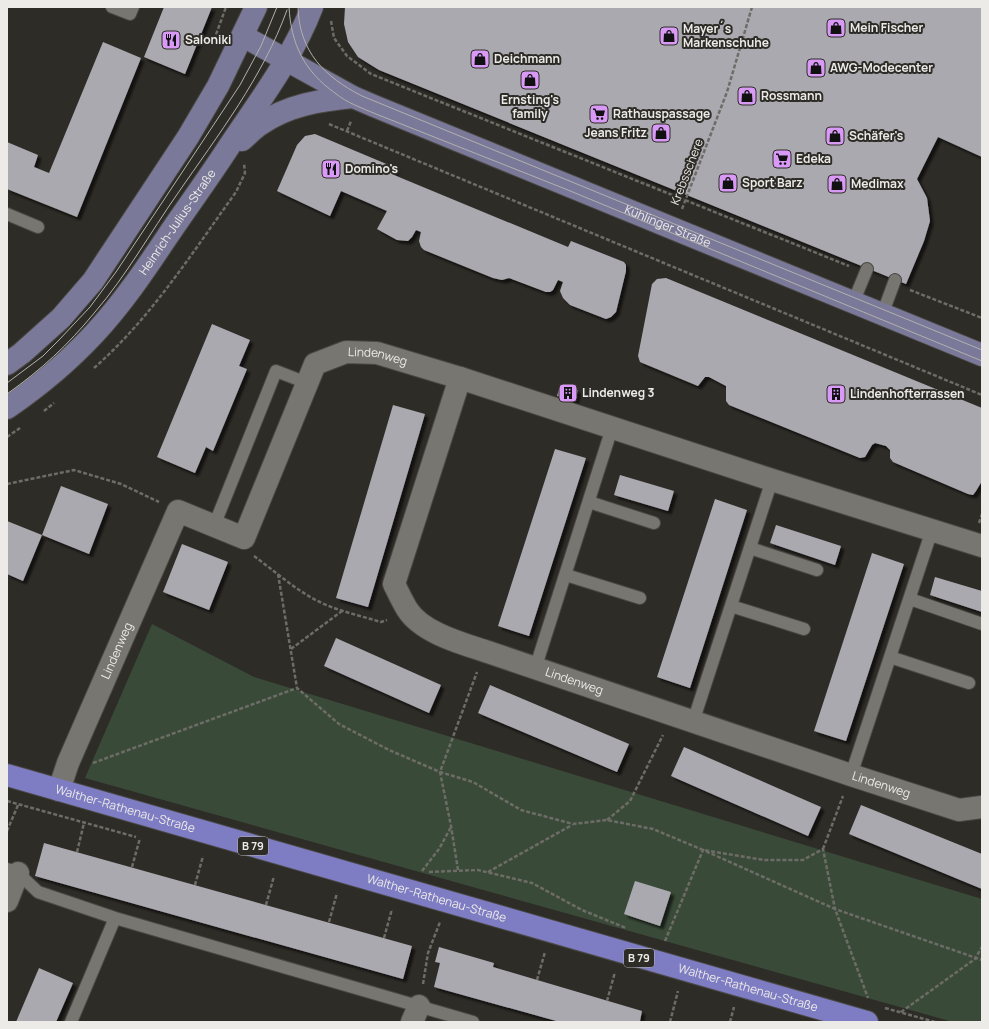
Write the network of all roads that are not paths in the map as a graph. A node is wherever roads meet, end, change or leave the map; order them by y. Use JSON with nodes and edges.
{"nodes":[{"id":1,"x":112,"y":7,"type":"edge"},
{"id":2,"x":132,"y":7,"type":"edge"},
{"id":3,"x":256,"y":7,"type":"edge"},
{"id":4,"x":321,"y":12,"type":"edge"},
{"id":5,"x":243,"y":36,"type":"junction"},
{"id":6,"x":286,"y":60,"type":"junction"},
{"id":7,"x":353,"y":97,"type":"junction"},
{"id":8,"x":221,"y":158,"type":"junction"},
{"id":9,"x":7,"y":214,"type":"edge"},
{"id":10,"x":38,"y":227,"type":"dead end"},
{"id":11,"x":866,"y":270,"type":"road end"},
{"id":12,"x":895,"y":282,"type":"road end"},
{"id":13,"x":853,"y":303,"type":"junction"},
{"id":14,"x":882,"y":315,"type":"junction"},
{"id":15,"x":982,"y":356,"type":"edge"},
{"id":16,"x":7,"y":364,"type":"edge"},
{"id":17,"x":460,"y":378,"type":"junction"},
{"id":18,"x":306,"y":383,"type":"junction"},
{"id":19,"x":7,"y":408,"type":"edge"},
{"id":20,"x":612,"y":428,"type":"junction"},
{"id":21,"x":772,"y":480,"type":"junction"},
{"id":22,"x":589,"y":502,"type":"junction"},
{"id":23,"x":654,"y":523,"type":"dead end"},
{"id":24,"x":214,"y":526,"type":"junction"},
{"id":25,"x":932,"y":530,"type":"junction"},
{"id":26,"x":982,"y":546,"type":"edge"},
{"id":27,"x":750,"y":548,"type":"junction"},
{"id":28,"x":817,"y":570,"type":"dead end"},
{"id":29,"x":566,"y":575,"type":"junction"},
{"id":30,"x":640,"y":598,"type":"dead end"},
{"id":31,"x":910,"y":599,"type":"junction"},
{"id":32,"x":731,"y":606,"type":"junction"},
{"id":33,"x":982,"y":624,"type":"edge"},
{"id":34,"x":804,"y":629,"type":"dead end"},
{"id":35,"x":890,"y":657,"type":"junction"},
{"id":36,"x":535,"y":669,"type":"junction"},
{"id":37,"x":969,"y":683,"type":"dead end"},
{"id":38,"x":683,"y":719,"type":"junction"},
{"id":39,"x":7,"y":775,"type":"edge"},
{"id":40,"x":851,"y":775,"type":"junction"},
{"id":41,"x":62,"y":780,"type":"junction"},
{"id":42,"x":982,"y":807,"type":"edge"},
{"id":43,"x":13,"y":871,"type":"edge"},
{"id":44,"x":7,"y":901,"type":"edge"},
{"id":45,"x":115,"y":918,"type":"junction"},
{"id":46,"x":868,"y":1013,"type":"edge"},
{"id":47,"x":415,"y":1014,"type":"edge"},
{"id":48,"x":71,"y":1022,"type":"edge"},
{"id":49,"x":473,"y":1022,"type":"edge"}],
"edges":[{"from":1,"to":2,"type":"lane"},
{"from":3,"to":5,"type":"street"},
{"from":4,"to":6,"type":"street","name":"Heinrich-Julius-Straße"},
{"from":5,"to":6,"type":"street","name":"Kühlinger Straße"},
{"from":5,"to":16,"type":"street"},
{"from":6,"to":7,"type":"street","name":"Kühlinger Straße"},
{"from":6,"to":8,"type":"street","name":"Heinrich-Julius-Straße"},
{"from":7,"to":8,"type":"street"},
{"from":7,"to":13,"type":"street","name":"Kühlinger Straße"},
{"from":8,"to":19,"type":"street","name":"Heinrich-Julius-Straße"},
{"from":9,"to":10,"type":"lane"},
{"from":11,"to":13,"type":"lane"},
{"from":12,"to":14,"type":"lane"},
{"from":13,"to":14,"type":"street","name":"Kühlinger Straße"},
{"from":14,"to":15,"type":"street","name":"Kühlinger Straße"},
{"from":17,"to":18,"type":"street","name":"Lindenweg"},
{"from":17,"to":20,"type":"street","name":"Lindenweg"},
{"from":17,"to":36,"type":"street","name":"Lindenweg"},
{"from":18,"to":24,"type":"lane"},
{"from":18,"to":24,"type":"street","name":"Lindenweg"},
{"from":20,"to":21,"type":"street","name":"Lindenweg"},
{"from":20,"to":22,"type":"lane"},
{"from":21,"to":25,"type":"street","name":"Lindenweg"},
{"from":21,"to":27,"type":"lane"},
{"from":22,"to":23,"type":"lane"},
{"from":22,"to":29,"type":"lane"},
{"from":24,"to":41,"type":"street","name":"Lindenweg"},
{"from":25,"to":26,"type":"street","name":"Lindenweg"},
{"from":25,"to":31,"type":"lane"},
{"from":27,"to":28,"type":"lane"},
{"from":27,"to":32,"type":"lane"},
{"from":29,"to":30,"type":"lane"},
{"from":29,"to":36,"type":"lane"},
{"from":31,"to":33,"type":"lane"},
{"from":31,"to":35,"type":"lane"},
{"from":32,"to":34,"type":"lane"},
{"from":32,"to":38,"type":"lane"},
{"from":35,"to":37,"type":"lane"},
{"from":35,"to":40,"type":"lane"},
{"from":36,"to":38,"type":"street","name":"Lindenweg"},
{"from":38,"to":40,"type":"street","name":"Lindenweg"},
{"from":39,"to":41,"type":"main road","name":"Walther-Rathenau-Straße","number":"B 79"},
{"from":40,"to":42,"type":"street","name":"Lindenweg"},
{"from":41,"to":46,"type":"main road","name":"Walther-Rathenau-Straße","number":"B 79"},
{"from":43,"to":44,"type":"street"},
{"from":43,"to":45,"type":"lane"},
{"from":45,"to":47,"type":"lane"},
{"from":45,"to":48,"type":"lane"},
{"from":47,"to":49,"type":"lane"}]}
